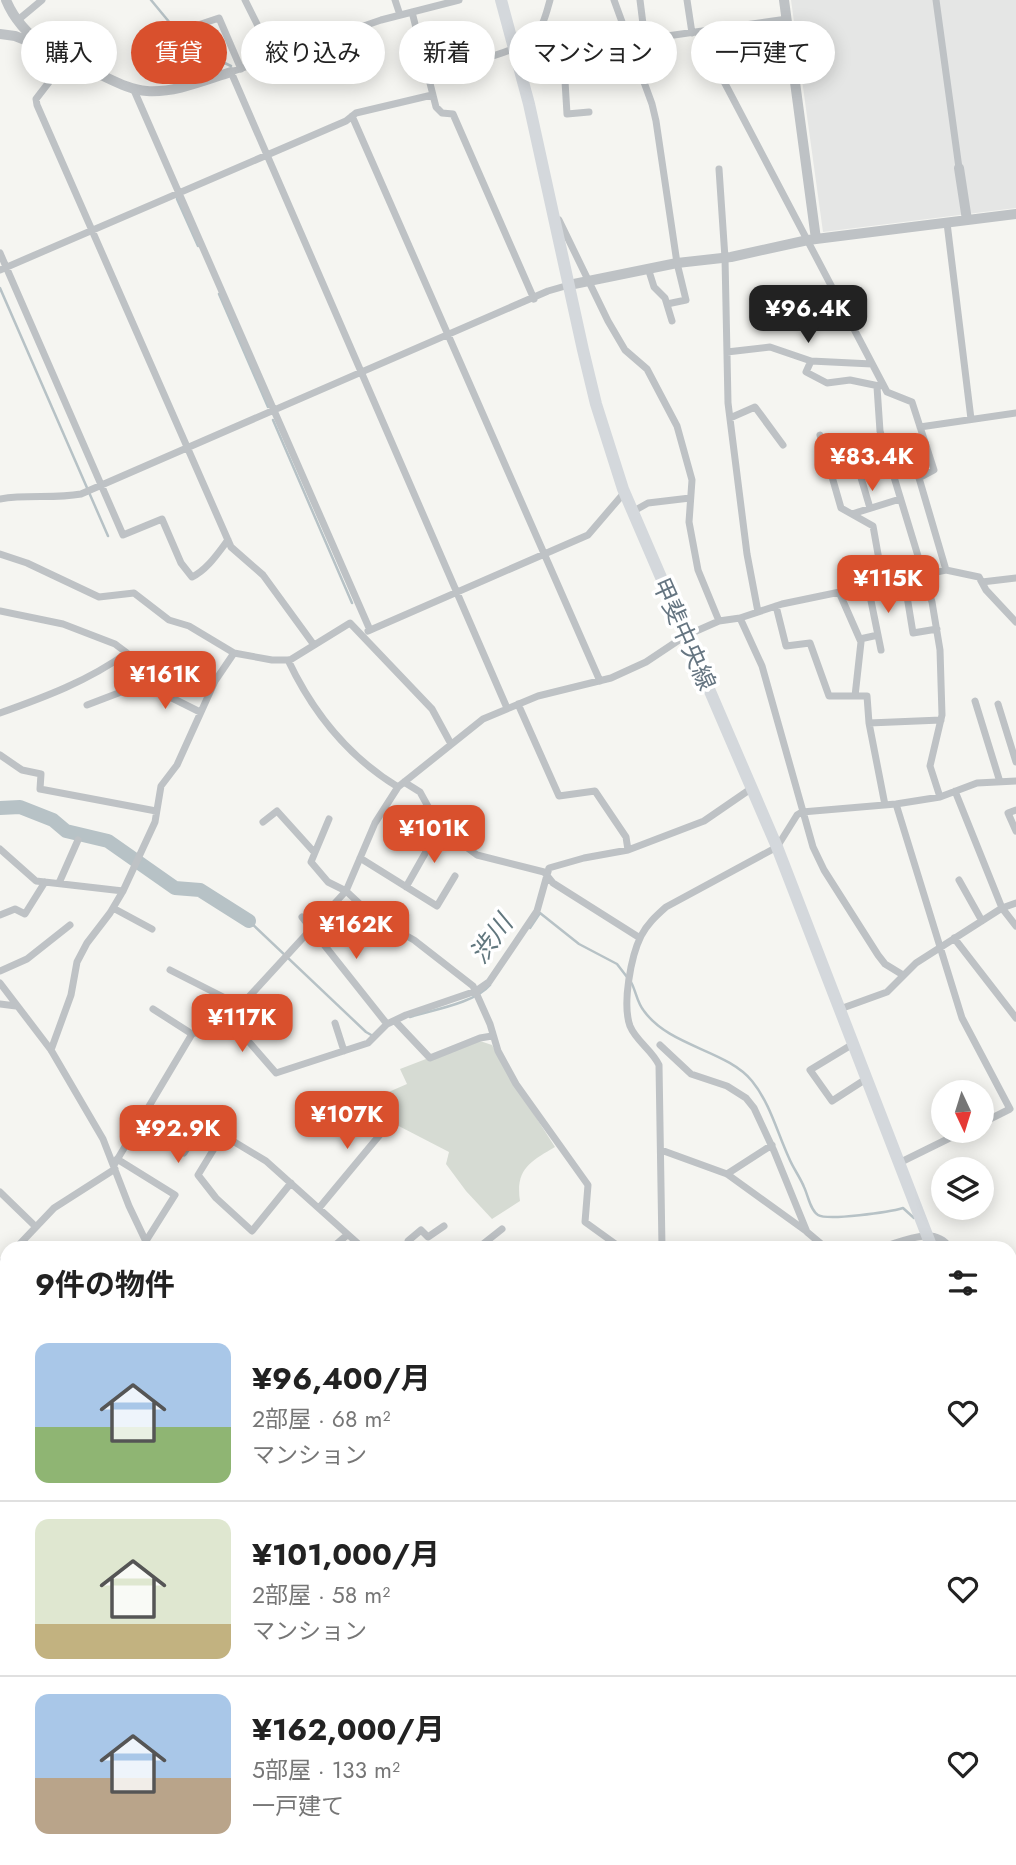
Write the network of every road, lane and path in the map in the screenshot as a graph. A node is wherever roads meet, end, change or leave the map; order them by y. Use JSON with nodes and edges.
{"nodes":[{"id":1,"x":6,"y":0,"type":"edge"},
{"id":2,"x":43,"y":0,"type":"edge"},
{"id":3,"x":245,"y":0,"type":"edge"},
{"id":4,"x":396,"y":0,"type":"edge"},
{"id":5,"x":459,"y":0,"type":"edge"},
{"id":6,"x":501,"y":0,"type":"edge"},
{"id":7,"x":550,"y":0,"type":"edge"},
{"id":8,"x":614,"y":0,"type":"edge"},
{"id":9,"x":640,"y":0,"type":"edge"},
{"id":10,"x":687,"y":0,"type":"edge"},
{"id":11,"x":784,"y":0,"type":"edge"},
{"id":12,"x":936,"y":0,"type":"edge"},
{"id":13,"x":412,"y":12,"type":"junction"},
{"id":14,"x":400,"y":15,"type":"junction"},
{"id":15,"x":787,"y":19,"type":"junction"},
{"id":16,"x":18,"y":20,"type":"junction"},
{"id":17,"x":256,"y":21,"type":"edge"},
{"id":18,"x":382,"y":21,"type":"edge"},
{"id":19,"x":414,"y":21,"type":"edge"},
{"id":20,"x":543,"y":21,"type":"edge"},
{"id":21,"x":622,"y":21,"type":"edge"},
{"id":22,"x":643,"y":21,"type":"edge"},
{"id":23,"x":692,"y":21,"type":"edge"},
{"id":24,"x":773,"y":21,"type":"edge"},
{"id":25,"x":21,"y":23,"type":"edge"},
{"id":26,"x":509,"y":29,"type":"edge"},
{"id":27,"x":0,"y":33,"type":"edge"},
{"id":28,"x":21,"y":38,"type":"edge"},
{"id":29,"x":227,"y":43,"type":"edge"},
{"id":30,"x":241,"y":69,"type":"edge"},
{"id":31,"x":236,"y":71,"type":"junction"},
{"id":32,"x":117,"y":81,"type":"edge"},
{"id":33,"x":48,"y":84,"type":"edge"},
{"id":34,"x":430,"y":84,"type":"edge"},
{"id":35,"x":523,"y":84,"type":"edge"},
{"id":36,"x":566,"y":84,"type":"edge"},
{"id":37,"x":645,"y":84,"type":"edge"},
{"id":38,"x":724,"y":84,"type":"edge"},
{"id":39,"x":134,"y":88,"type":"junction"},
{"id":40,"x":432,"y":95,"type":"junction"},
{"id":41,"x":589,"y":112,"type":"dead end"},
{"id":42,"x":352,"y":116,"type":"junction"},
{"id":43,"x":266,"y":156,"type":"junction"},
{"id":44,"x":959,"y":168,"type":"joint"},
{"id":45,"x":719,"y":169,"type":"dead end"},
{"id":46,"x":178,"y":192,"type":"junction"},
{"id":47,"x":552,"y":207,"type":"junction"},
{"id":48,"x":1016,"y":214,"type":"edge"},
{"id":49,"x":967,"y":220,"type":"junction"},
{"id":50,"x":947,"y":223,"type":"junction"},
{"id":51,"x":92,"y":231,"type":"junction"},
{"id":52,"x":812,"y":240,"type":"junction"},
{"id":53,"x":0,"y":253,"type":"edge"},
{"id":54,"x":725,"y":258,"type":"junction"},
{"id":55,"x":677,"y":263,"type":"junction"},
{"id":56,"x":648,"y":268,"type":"junction"},
{"id":57,"x":3,"y":269,"type":"edge"},
{"id":58,"x":589,"y":281,"type":"junction"},
{"id":59,"x":569,"y":285,"type":"junction"},
{"id":60,"x":534,"y":299,"type":"junction"},
{"id":61,"x":667,"y":304,"type":"junction"},
{"id":62,"x":672,"y":321,"type":"dead end"},
{"id":63,"x":449,"y":336,"type":"junction"},
{"id":64,"x":727,"y":352,"type":"junction"},
{"id":65,"x":811,"y":361,"type":"junction"},
{"id":66,"x":872,"y":364,"type":"junction"},
{"id":67,"x":361,"y":374,"type":"junction"},
{"id":68,"x":880,"y":386,"type":"junction"},
{"id":69,"x":274,"y":411,"type":"junction"},
{"id":70,"x":1016,"y":413,"type":"edge"},
{"id":71,"x":730,"y":418,"type":"junction"},
{"id":72,"x":971,"y":419,"type":"junction"},
{"id":73,"x":920,"y":427,"type":"junction"},
{"id":74,"x":820,"y":435,"type":"dead end"},
{"id":75,"x":783,"y":445,"type":"dead end"},
{"id":76,"x":884,"y":446,"type":"junction"},
{"id":77,"x":187,"y":448,"type":"junction"},
{"id":78,"x":854,"y":454,"type":"junction"},
{"id":79,"x":828,"y":461,"type":"junction"},
{"id":80,"x":102,"y":486,"type":"junction"},
{"id":81,"x":625,"y":492,"type":"junction"},
{"id":82,"x":690,"y":498,"type":"junction"},
{"id":83,"x":0,"y":499,"type":"edge"},
{"id":84,"x":900,"y":499,"type":"junction"},
{"id":85,"x":870,"y":508,"type":"junction"},
{"id":86,"x":632,"y":512,"type":"junction"},
{"id":87,"x":852,"y":514,"type":"junction"},
{"id":88,"x":228,"y":540,"type":"junction"},
{"id":89,"x":0,"y":554,"type":"edge"},
{"id":90,"x":545,"y":555,"type":"junction"},
{"id":91,"x":946,"y":570,"type":"junction"},
{"id":92,"x":923,"y":574,"type":"junction"},
{"id":93,"x":904,"y":578,"type":"junction"},
{"id":94,"x":1016,"y":578,"type":"edge"},
{"id":95,"x":883,"y":582,"type":"junction"},
{"id":96,"x":982,"y":582,"type":"junction"},
{"id":97,"x":868,"y":586,"type":"junction"},
{"id":98,"x":839,"y":592,"type":"junction"},
{"id":99,"x":456,"y":594,"type":"junction"},
{"id":100,"x":776,"y":606,"type":"junction"},
{"id":101,"x":0,"y":611,"type":"edge"},
{"id":102,"x":758,"y":612,"type":"junction"},
{"id":103,"x":740,"y":618,"type":"junction"},
{"id":104,"x":719,"y":621,"type":"junction"},
{"id":105,"x":1016,"y":622,"type":"edge"},
{"id":106,"x":937,"y":629,"type":"junction"},
{"id":107,"x":370,"y":630,"type":"junction"},
{"id":108,"x":361,"y":634,"type":"junction"},
{"id":109,"x":878,"y":635,"type":"junction"},
{"id":110,"x":685,"y":636,"type":"junction"},
{"id":111,"x":860,"y":639,"type":"junction"},
{"id":112,"x":314,"y":645,"type":"junction"},
{"id":113,"x":881,"y":650,"type":"dead end"},
{"id":114,"x":127,"y":653,"type":"junction"},
{"id":115,"x":234,"y":653,"type":"junction"},
{"id":116,"x":288,"y":660,"type":"junction"},
{"id":117,"x":600,"y":681,"type":"junction"},
{"id":118,"x":152,"y":683,"type":"junction"},
{"id":119,"x":855,"y":696,"type":"junction"},
{"id":120,"x":975,"y":701,"type":"dead end"},
{"id":121,"x":518,"y":704,"type":"junction"},
{"id":122,"x":998,"y":704,"type":"dead end"},
{"id":123,"x":87,"y":705,"type":"dead end"},
{"id":124,"x":506,"y":708,"type":"junction"},
{"id":125,"x":200,"y":712,"type":"junction"},
{"id":126,"x":0,"y":713,"type":"edge"},
{"id":127,"x":941,"y":720,"type":"junction"},
{"id":128,"x":869,"y":723,"type":"junction"},
{"id":129,"x":452,"y":744,"type":"junction"},
{"id":130,"x":0,"y":755,"type":"edge"},
{"id":131,"x":1016,"y":762,"type":"edge"},
{"id":132,"x":1016,"y":781,"type":"edge"},
{"id":133,"x":1000,"y":782,"type":"junction"},
{"id":134,"x":401,"y":784,"type":"junction"},
{"id":135,"x":752,"y":788,"type":"junction"},
{"id":136,"x":955,"y":791,"type":"junction"},
{"id":137,"x":940,"y":797,"type":"junction"},
{"id":138,"x":896,"y":804,"type":"junction"},
{"id":139,"x":885,"y":805,"type":"junction"},
{"id":140,"x":1016,"y":810,"type":"edge"},
{"id":141,"x":156,"y":811,"type":"junction"},
{"id":142,"x":802,"y":812,"type":"junction"},
{"id":143,"x":329,"y":819,"type":"dead end"},
{"id":144,"x":263,"y":822,"type":"dead end"},
{"id":145,"x":445,"y":830,"type":"junction"},
{"id":146,"x":1016,"y":831,"type":"edge"},
{"id":147,"x":78,"y":840,"type":"dead end"},
{"id":148,"x":777,"y":847,"type":"junction"},
{"id":149,"x":0,"y":849,"type":"edge"},
{"id":150,"x":628,"y":850,"type":"junction"},
{"id":151,"x":314,"y":852,"type":"junction"},
{"id":152,"x":360,"y":858,"type":"junction"},
{"id":153,"x":546,"y":874,"type":"junction"},
{"id":154,"x":455,"y":876,"type":"dead end"},
{"id":155,"x":959,"y":880,"type":"dead end"},
{"id":156,"x":45,"y":882,"type":"junction"},
{"id":157,"x":59,"y":883,"type":"junction"},
{"id":158,"x":406,"y":887,"type":"junction"},
{"id":159,"x":123,"y":891,"type":"junction"},
{"id":160,"x":346,"y":891,"type":"junction"},
{"id":161,"x":1016,"y":903,"type":"edge"},
{"id":162,"x":113,"y":908,"type":"junction"},
{"id":163,"x":1002,"y":908,"type":"junction"},
{"id":164,"x":0,"y":915,"type":"edge"},
{"id":165,"x":302,"y":917,"type":"dead end"},
{"id":166,"x":982,"y":921,"type":"junction"},
{"id":167,"x":70,"y":925,"type":"dead end"},
{"id":168,"x":1016,"y":926,"type":"edge"},
{"id":169,"x":313,"y":928,"type":"junction"},
{"id":170,"x":152,"y":929,"type":"dead end"},
{"id":171,"x":640,"y":938,"type":"junction"},
{"id":172,"x":954,"y":939,"type":"junction"},
{"id":173,"x":940,"y":948,"type":"junction"},
{"id":174,"x":170,"y":970,"type":"dead end"},
{"id":175,"x":0,"y":971,"type":"edge"},
{"id":176,"x":903,"y":975,"type":"junction"},
{"id":177,"x":0,"y":983,"type":"edge"},
{"id":178,"x":476,"y":991,"type":"junction"},
{"id":179,"x":0,"y":1004,"type":"edge"},
{"id":180,"x":16,"y":1006,"type":"junction"},
{"id":181,"x":241,"y":1006,"type":"junction"},
{"id":182,"x":153,"y":1009,"type":"dead end"},
{"id":183,"x":839,"y":1009,"type":"junction"},
{"id":184,"x":1016,"y":1018,"type":"edge"},
{"id":185,"x":229,"y":1019,"type":"junction"},
{"id":186,"x":391,"y":1022,"type":"junction"},
{"id":187,"x":335,"y":1023,"type":"dead end"},
{"id":188,"x":192,"y":1034,"type":"junction"},
{"id":189,"x":492,"y":1036,"type":"junction"},
{"id":190,"x":853,"y":1044,"type":"junction"},
{"id":191,"x":660,"y":1045,"type":"dead end"},
{"id":192,"x":51,"y":1050,"type":"junction"},
{"id":193,"x":344,"y":1051,"type":"junction"},
{"id":194,"x":866,"y":1079,"type":"junction"},
{"id":195,"x":994,"y":1117,"type":"edge"},
{"id":196,"x":137,"y":1125,"type":"junction"},
{"id":197,"x":388,"y":1125,"type":"dead end"},
{"id":198,"x":223,"y":1134,"type":"junction"},
{"id":199,"x":940,"y":1143,"type":"edge"},
{"id":200,"x":772,"y":1145,"type":"junction"},
{"id":201,"x":661,"y":1150,"type":"junction"},
{"id":202,"x":899,"y":1163,"type":"junction"},
{"id":203,"x":115,"y":1164,"type":"junction"},
{"id":204,"x":727,"y":1174,"type":"junction"},
{"id":205,"x":291,"y":1183,"type":"junction"},
{"id":206,"x":0,"y":1192,"type":"edge"},
{"id":207,"x":320,"y":1208,"type":"junction"},
{"id":208,"x":444,"y":1226,"type":"dead end"},
{"id":209,"x":35,"y":1227,"type":"junction"},
{"id":210,"x":502,"y":1229,"type":"dead end"},
{"id":211,"x":807,"y":1232,"type":"junction"},
{"id":212,"x":347,"y":1235,"type":"junction"},
{"id":213,"x":927,"y":1235,"type":"junction"},
{"id":214,"x":22,"y":1241,"type":"edge"},
{"id":215,"x":146,"y":1241,"type":"edge"},
{"id":216,"x":149,"y":1241,"type":"edge"},
{"id":217,"x":340,"y":1241,"type":"edge"},
{"id":218,"x":354,"y":1241,"type":"edge"},
{"id":219,"x":408,"y":1241,"type":"edge"},
{"id":220,"x":487,"y":1241,"type":"edge"},
{"id":221,"x":611,"y":1241,"type":"edge"},
{"id":222,"x":662,"y":1241,"type":"edge"},
{"id":223,"x":818,"y":1241,"type":"edge"},
{"id":224,"x":905,"y":1241,"type":"edge"},
{"id":225,"x":929,"y":1241,"type":"edge"},
{"id":226,"x":946,"y":1241,"type":"edge"}],
"edges":[{"from":1,"to":16,"type":"street"},
{"from":2,"to":16,"type":"street"},
{"from":3,"to":17,"type":"street"},
{"from":4,"to":14,"type":"street"},
{"from":5,"to":13,"type":"street"},
{"from":6,"to":26,"type":"main road","name":"甲斐中央線"},
{"from":7,"to":20,"type":"street"},
{"from":8,"to":21,"type":"street"},
{"from":9,"to":22,"type":"street"},
{"from":10,"to":23,"type":"street"},
{"from":11,"to":15,"type":"street"},
{"from":12,"to":44,"type":"street"},
{"from":13,"to":14,"type":"street"},
{"from":13,"to":19,"type":"street"},
{"from":14,"to":18,"type":"street"},
{"from":15,"to":24,"type":"street"},
{"from":15,"to":52,"type":"street"},
{"from":16,"to":25,"type":"street"},
{"from":16,"to":27,"type":"street"},
{"from":27,"to":28,"type":"street"},
{"from":29,"to":31,"type":"street"},
{"from":30,"to":31,"type":"street"},
{"from":31,"to":39,"type":"street"},
{"from":31,"to":43,"type":"street"},
{"from":32,"to":39,"type":"street"},
{"from":33,"to":51,"type":"street"},
{"from":34,"to":40,"type":"street"},
{"from":35,"to":47,"type":"main road","name":"甲斐中央線"},
{"from":36,"to":41,"type":"street"},
{"from":37,"to":55,"type":"street"},
{"from":38,"to":52,"type":"street"},
{"from":39,"to":46,"type":"street"},
{"from":40,"to":42,"type":"street"},
{"from":40,"to":60,"type":"street"},
{"from":42,"to":43,"type":"street"},
{"from":42,"to":63,"type":"street"},
{"from":43,"to":46,"type":"street"},
{"from":43,"to":67,"type":"street"},
{"from":44,"to":49,"type":"street"},
{"from":45,"to":54,"type":"street"},
{"from":46,"to":51,"type":"street"},
{"from":46,"to":69,"type":"street"},
{"from":47,"to":58,"type":"street"},
{"from":47,"to":59,"type":"main road","name":"甲斐中央線"},
{"from":48,"to":49,"type":"street"},
{"from":49,"to":50,"type":"street"},
{"from":50,"to":52,"type":"street"},
{"from":50,"to":72,"type":"street"},
{"from":51,"to":57,"type":"street"},
{"from":51,"to":77,"type":"street"},
{"from":52,"to":54,"type":"street"},
{"from":52,"to":66,"type":"street"},
{"from":53,"to":57,"type":"street"},
{"from":54,"to":55,"type":"street"},
{"from":54,"to":64,"type":"street"},
{"from":55,"to":56,"type":"street"},
{"from":55,"to":61,"type":"street"},
{"from":56,"to":58,"type":"street"},
{"from":56,"to":61,"type":"street"},
{"from":57,"to":80,"type":"street"},
{"from":58,"to":59,"type":"street"},
{"from":58,"to":82,"type":"street"},
{"from":59,"to":60,"type":"street"},
{"from":59,"to":81,"type":"main road","name":"甲斐中央線"},
{"from":60,"to":63,"type":"street"},
{"from":61,"to":62,"type":"street"},
{"from":63,"to":67,"type":"street"},
{"from":63,"to":90,"type":"street"},
{"from":64,"to":65,"type":"street"},
{"from":64,"to":71,"type":"street"},
{"from":65,"to":66,"type":"street"},
{"from":65,"to":68,"type":"street"},
{"from":66,"to":68,"type":"street"},
{"from":67,"to":69,"type":"street"},
{"from":67,"to":99,"type":"street"},
{"from":68,"to":73,"type":"street"},
{"from":68,"to":76,"type":"street"},
{"from":69,"to":77,"type":"street"},
{"from":69,"to":107,"type":"street"},
{"from":70,"to":72,"type":"street"},
{"from":71,"to":75,"type":"street"},
{"from":71,"to":102,"type":"street"},
{"from":72,"to":73,"type":"street"},
{"from":73,"to":91,"type":"street"},
{"from":74,"to":79,"type":"street"},
{"from":76,"to":78,"type":"street"},
{"from":76,"to":84,"type":"street"},
{"from":77,"to":80,"type":"street"},
{"from":77,"to":88,"type":"street"},
{"from":78,"to":79,"type":"street"},
{"from":78,"to":85,"type":"street"},
{"from":79,"to":87,"type":"street"},
{"from":80,"to":83,"type":"street"},
{"from":80,"to":88,"type":"street"},
{"from":81,"to":86,"type":"main road","name":"甲斐中央線"},
{"from":81,"to":90,"type":"street"},
{"from":82,"to":86,"type":"street"},
{"from":82,"to":104,"type":"street"},
{"from":84,"to":85,"type":"street"},
{"from":84,"to":92,"type":"street"},
{"from":85,"to":87,"type":"street"},
{"from":86,"to":110,"type":"main road","name":"甲斐中央線"},
{"from":87,"to":95,"type":"street"},
{"from":88,"to":112,"type":"street"},
{"from":89,"to":115,"type":"street"},
{"from":90,"to":99,"type":"street"},
{"from":90,"to":117,"type":"street"},
{"from":91,"to":92,"type":"street"},
{"from":91,"to":96,"type":"street"},
{"from":92,"to":93,"type":"street"},
{"from":92,"to":106,"type":"street"},
{"from":93,"to":95,"type":"street"},
{"from":93,"to":106,"type":"street"},
{"from":94,"to":96,"type":"street"},
{"from":95,"to":97,"type":"street"},
{"from":96,"to":105,"type":"street"},
{"from":97,"to":98,"type":"street"},
{"from":97,"to":109,"type":"street"},
{"from":98,"to":100,"type":"street"},
{"from":98,"to":111,"type":"street"},
{"from":99,"to":107,"type":"street"},
{"from":99,"to":124,"type":"street"},
{"from":100,"to":102,"type":"street"},
{"from":100,"to":119,"type":"street"},
{"from":101,"to":114,"type":"street"},
{"from":102,"to":103,"type":"street"},
{"from":103,"to":104,"type":"street"},
{"from":103,"to":142,"type":"street"},
{"from":104,"to":110,"type":"street"},
{"from":106,"to":127,"type":"street"},
{"from":107,"to":108,"type":"street"},
{"from":108,"to":112,"type":"street"},
{"from":108,"to":129,"type":"street"},
{"from":109,"to":111,"type":"street"},
{"from":109,"to":113,"type":"street"},
{"from":110,"to":117,"type":"street"},
{"from":110,"to":135,"type":"main road","name":"甲斐中央線"},
{"from":111,"to":119,"type":"street"},
{"from":112,"to":116,"type":"street"},
{"from":114,"to":118,"type":"street"},
{"from":114,"to":126,"type":"street"},
{"from":115,"to":116,"type":"street"},
{"from":115,"to":125,"type":"street"},
{"from":116,"to":134,"type":"street"},
{"from":117,"to":121,"type":"street"},
{"from":118,"to":123,"type":"street"},
{"from":118,"to":125,"type":"street"},
{"from":119,"to":128,"type":"street"},
{"from":120,"to":133,"type":"street"},
{"from":121,"to":124,"type":"street"},
{"from":121,"to":150,"type":"street"},
{"from":122,"to":131,"type":"street"},
{"from":124,"to":129,"type":"street"},
{"from":125,"to":141,"type":"street"},
{"from":127,"to":128,"type":"street"},
{"from":127,"to":137,"type":"street"},
{"from":128,"to":139,"type":"street"},
{"from":129,"to":134,"type":"street"},
{"from":130,"to":141,"type":"street"},
{"from":132,"to":133,"type":"street"},
{"from":133,"to":136,"type":"street"},
{"from":134,"to":145,"type":"street"},
{"from":134,"to":152,"type":"street"},
{"from":135,"to":148,"type":"main road","name":"甲斐中央線"},
{"from":135,"to":150,"type":"street"},
{"from":136,"to":137,"type":"street"},
{"from":136,"to":163,"type":"street"},
{"from":137,"to":138,"type":"street"},
{"from":138,"to":139,"type":"street"},
{"from":138,"to":173,"type":"street"},
{"from":139,"to":142,"type":"street"},
{"from":140,"to":146,"type":"street"},
{"from":141,"to":159,"type":"street"},
{"from":142,"to":148,"type":"street"},
{"from":142,"to":176,"type":"street"},
{"from":143,"to":151,"type":"street"},
{"from":144,"to":151,"type":"street"},
{"from":145,"to":153,"type":"street"},
{"from":145,"to":158,"type":"street"},
{"from":147,"to":157,"type":"street"},
{"from":148,"to":171,"type":"street"},
{"from":148,"to":183,"type":"main road","name":"甲斐中央線"},
{"from":149,"to":156,"type":"street"},
{"from":150,"to":153,"type":"street"},
{"from":151,"to":160,"type":"street"},
{"from":152,"to":158,"type":"street"},
{"from":152,"to":160,"type":"street"},
{"from":153,"to":171,"type":"street"},
{"from":153,"to":178,"type":"street"},
{"from":154,"to":158,"type":"street"},
{"from":155,"to":166,"type":"street"},
{"from":156,"to":157,"type":"street"},
{"from":156,"to":164,"type":"street"},
{"from":157,"to":159,"type":"street"},
{"from":159,"to":162,"type":"street"},
{"from":160,"to":169,"type":"street"},
{"from":160,"to":178,"type":"street"},
{"from":161,"to":163,"type":"street"},
{"from":162,"to":170,"type":"street"},
{"from":162,"to":192,"type":"street"},
{"from":163,"to":166,"type":"street"},
{"from":163,"to":168,"type":"street"},
{"from":165,"to":169,"type":"street"},
{"from":166,"to":172,"type":"street"},
{"from":167,"to":175,"type":"street"},
{"from":169,"to":181,"type":"street"},
{"from":169,"to":186,"type":"street"},
{"from":171,"to":201,"type":"street"},
{"from":172,"to":173,"type":"street"},
{"from":172,"to":184,"type":"street"},
{"from":173,"to":176,"type":"street"},
{"from":173,"to":195,"type":"street"},
{"from":174,"to":181,"type":"street"},
{"from":176,"to":183,"type":"street"},
{"from":177,"to":180,"type":"street"},
{"from":178,"to":186,"type":"street"},
{"from":178,"to":189,"type":"street"},
{"from":179,"to":180,"type":"street"},
{"from":180,"to":192,"type":"street"},
{"from":181,"to":185,"type":"street"},
{"from":182,"to":188,"type":"street"},
{"from":183,"to":190,"type":"main road","name":"甲斐中央線"},
{"from":185,"to":188,"type":"street"},
{"from":185,"to":193,"type":"street"},
{"from":186,"to":189,"type":"street"},
{"from":186,"to":193,"type":"street"},
{"from":187,"to":193,"type":"street"},
{"from":188,"to":196,"type":"street"},
{"from":189,"to":221,"type":"street"},
{"from":190,"to":194,"type":"main road","name":"甲斐中央線"},
{"from":190,"to":194,"type":"street"},
{"from":191,"to":200,"type":"street"},
{"from":192,"to":203,"type":"street"},
{"from":194,"to":202,"type":"main road","name":"甲斐中央線"},
{"from":196,"to":198,"type":"street"},
{"from":196,"to":203,"type":"street"},
{"from":197,"to":207,"type":"street"},
{"from":198,"to":205,"type":"street"},
{"from":198,"to":205,"type":"street"},
{"from":199,"to":202,"type":"street"},
{"from":200,"to":204,"type":"street"},
{"from":200,"to":211,"type":"street"},
{"from":201,"to":204,"type":"street"},
{"from":201,"to":222,"type":"street"},
{"from":202,"to":213,"type":"main road","name":"甲斐中央線"},
{"from":203,"to":209,"type":"street"},
{"from":203,"to":215,"type":"street"},
{"from":203,"to":216,"type":"street"},
{"from":204,"to":211,"type":"street"},
{"from":205,"to":207,"type":"street"},
{"from":206,"to":209,"type":"street"},
{"from":207,"to":212,"type":"street"},
{"from":208,"to":219,"type":"street"},
{"from":209,"to":214,"type":"street"},
{"from":210,"to":220,"type":"street"},
{"from":211,"to":223,"type":"street"},
{"from":212,"to":217,"type":"street"},
{"from":212,"to":218,"type":"street"},
{"from":213,"to":224,"type":"street"},
{"from":213,"to":225,"type":"main road","name":"甲斐中央線"},
{"from":213,"to":226,"type":"street"}]}
